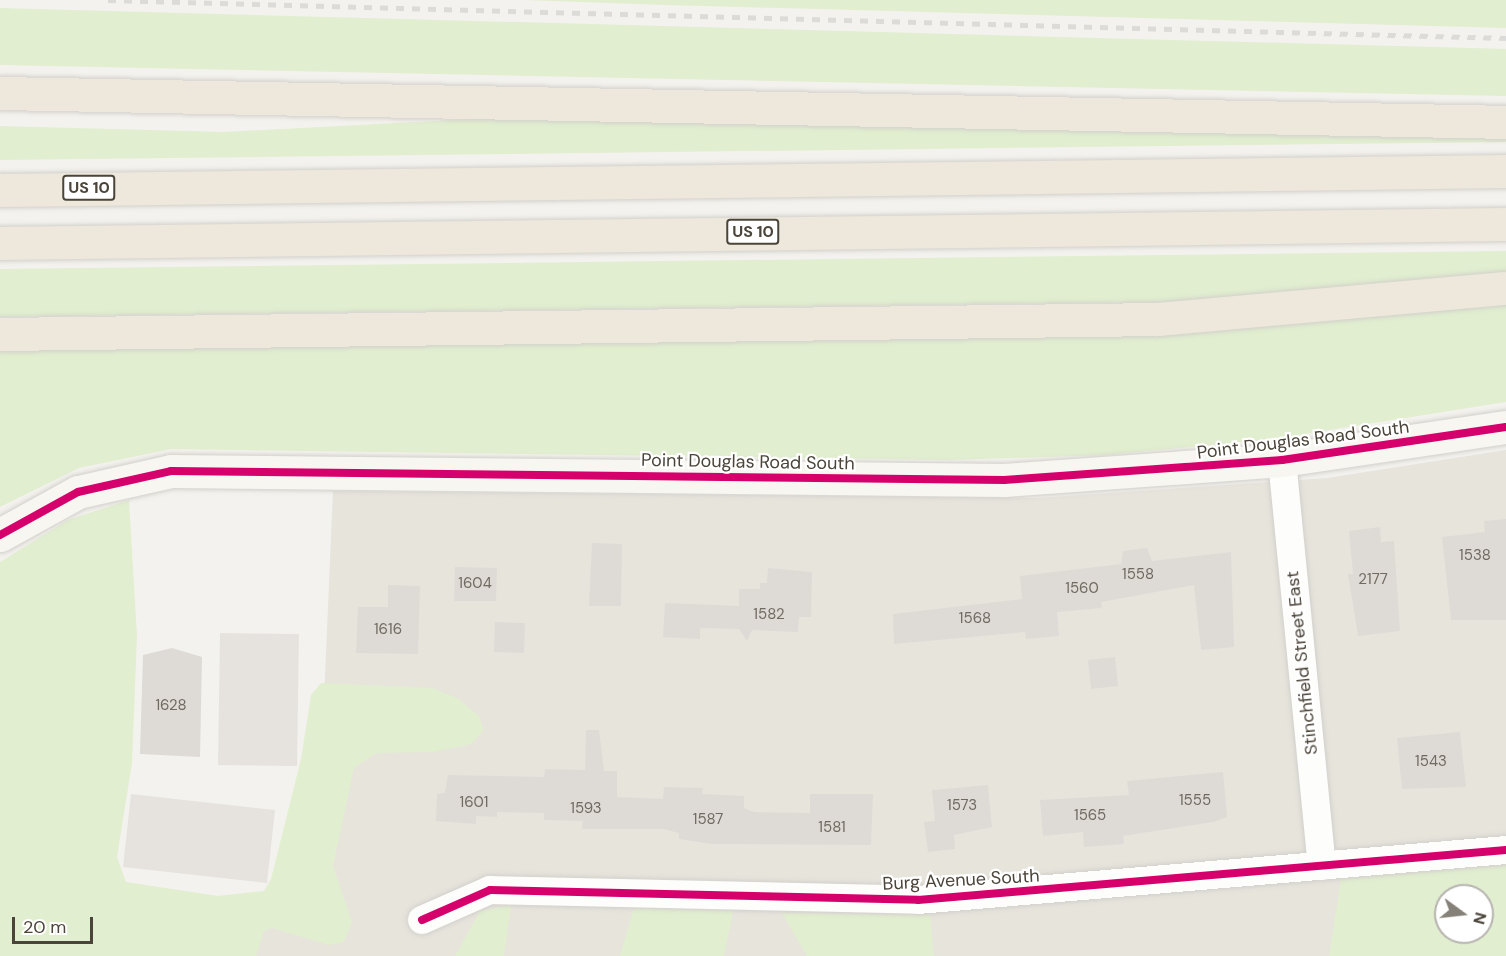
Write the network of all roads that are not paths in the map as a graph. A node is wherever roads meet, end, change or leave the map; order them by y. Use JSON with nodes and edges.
{"nodes":[{"id":1,"x":0,"y":93,"type":"edge"},
{"id":2,"x":1506,"y":122,"type":"edge"},
{"id":3,"x":1506,"y":171,"type":"edge"},
{"id":4,"x":0,"y":178,"type":"edge"},
{"id":5,"x":178,"y":187,"type":"junction"},
{"id":6,"x":0,"y":190,"type":"edge"},
{"id":7,"x":1506,"y":224,"type":"edge"},
{"id":8,"x":0,"y":243,"type":"edge"},
{"id":9,"x":1506,"y":288,"type":"edge"},
{"id":10,"x":0,"y":334,"type":"edge"},
{"id":11,"x":1506,"y":427,"type":"edge"},
{"id":12,"x":1282,"y":460,"type":"junction"},
{"id":13,"x":0,"y":535,"type":"edge"},
{"id":14,"x":1506,"y":850,"type":"edge"},
{"id":15,"x":1322,"y":866,"type":"junction"},
{"id":16,"x":422,"y":920,"type":"dead end"}],
"edges":[{"from":1,"to":2,"type":"highway"},
{"from":3,"to":5,"type":"highway","number":"US 10"},
{"from":4,"to":5,"type":"highway"},
{"from":5,"to":6,"type":"highway","number":"US 10"},
{"from":7,"to":8,"type":"highway","number":"US 10"},
{"from":9,"to":10,"type":"highway"},
{"from":11,"to":12,"type":"street","name":"Point Douglas Road South"},
{"from":12,"to":13,"type":"street","name":"Point Douglas Road South"},
{"from":12,"to":15,"type":"street","name":"Stinchfield Street East"},
{"from":14,"to":15,"type":"street","name":"Burg Avenue South"},
{"from":15,"to":16,"type":"street","name":"Burg Avenue South"}]}
